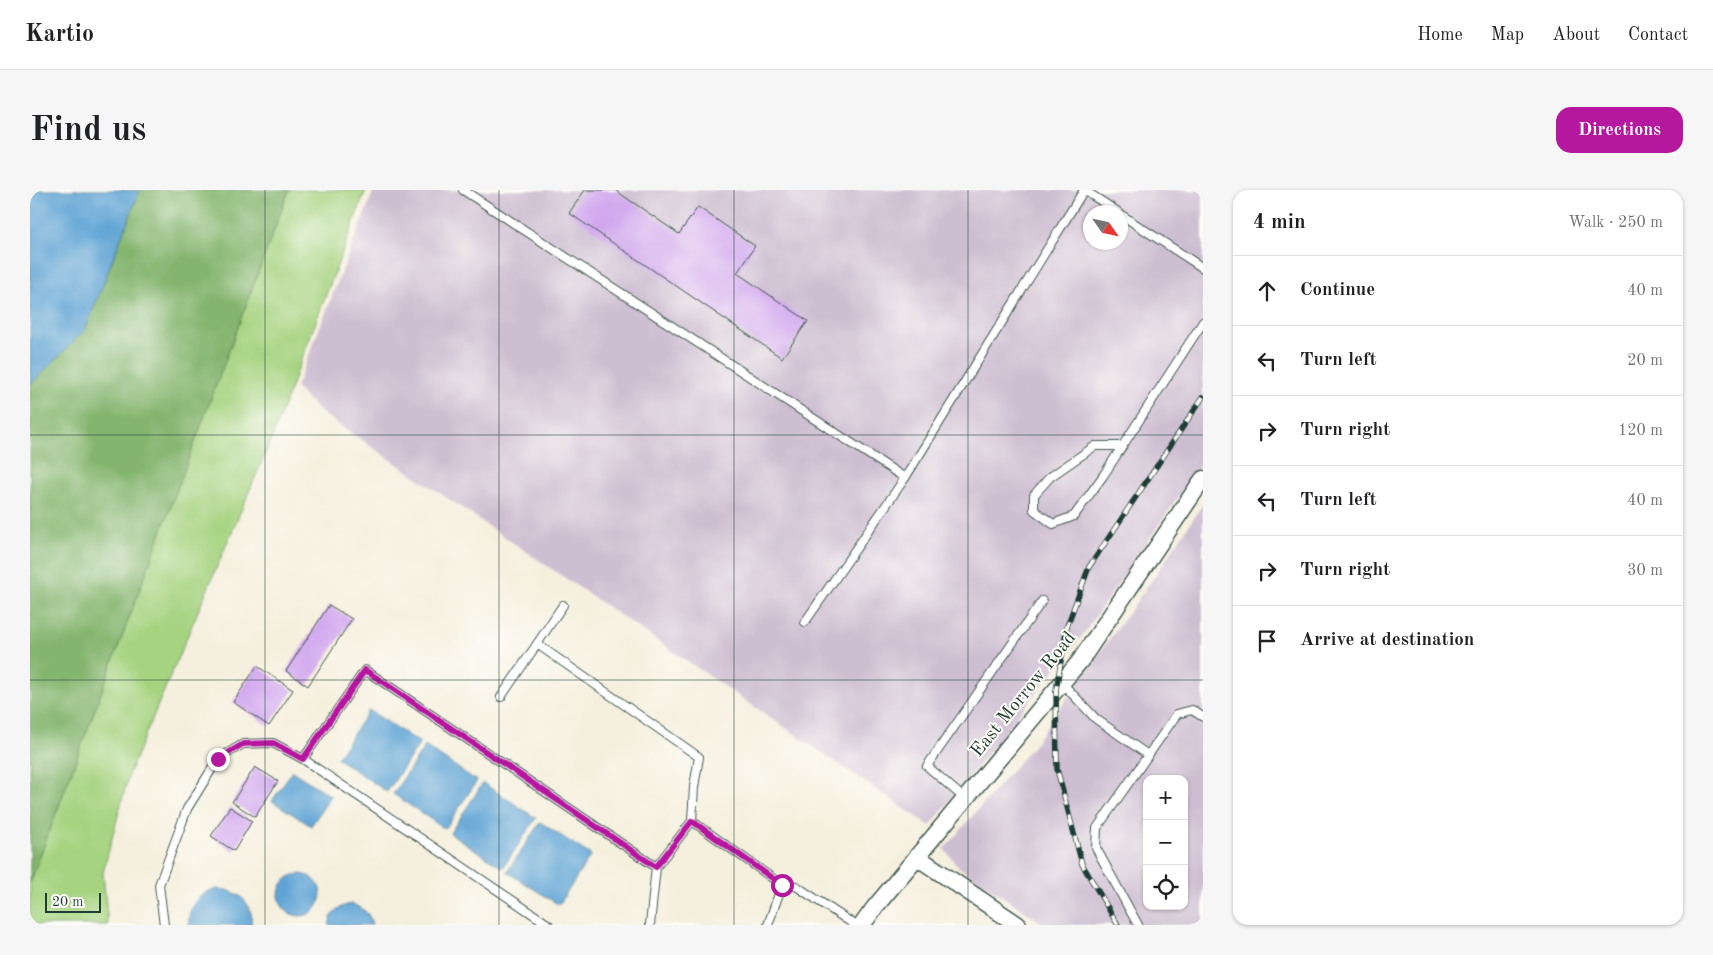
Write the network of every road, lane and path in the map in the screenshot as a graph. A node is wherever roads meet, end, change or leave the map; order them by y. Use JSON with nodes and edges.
{"nodes":[{"id":1,"x":463,"y":190,"type":"edge"},
{"id":2,"x":1084,"y":190,"type":"edge"},
{"id":3,"x":1107,"y":205,"type":"edge"},
{"id":4,"x":1128,"y":218,"type":"edge"},
{"id":5,"x":1203,"y":268,"type":"edge"},
{"id":6,"x":1203,"y":322,"type":"edge"},
{"id":7,"x":1122,"y":446,"type":"junction"},
{"id":8,"x":905,"y":478,"type":"junction"},
{"id":9,"x":1203,"y":479,"type":"edge"},
{"id":10,"x":1042,"y":601,"type":"dead end"},
{"id":11,"x":563,"y":605,"type":"dead end"},
{"id":12,"x":805,"y":622,"type":"dead end"},
{"id":13,"x":537,"y":644,"type":"junction"},
{"id":14,"x":1062,"y":683,"type":"junction"},
{"id":15,"x":501,"y":698,"type":"dead end"},
{"id":16,"x":1203,"y":717,"type":"edge"},
{"id":17,"x":1148,"y":755,"type":"junction"},
{"id":18,"x":303,"y":759,"type":"junction"},
{"id":19,"x":965,"y":799,"type":"junction"},
{"id":20,"x":692,"y":821,"type":"junction"},
{"id":21,"x":917,"y":857,"type":"junction"},
{"id":22,"x":656,"y":867,"type":"junction"},
{"id":23,"x":782,"y":885,"type":"junction"},
{"id":24,"x":164,"y":925,"type":"edge"},
{"id":25,"x":549,"y":925,"type":"edge"},
{"id":26,"x":650,"y":925,"type":"edge"},
{"id":27,"x":768,"y":925,"type":"edge"},
{"id":28,"x":855,"y":925,"type":"edge"},
{"id":29,"x":862,"y":925,"type":"edge"},
{"id":30,"x":1018,"y":925,"type":"edge"},
{"id":31,"x":1138,"y":925,"type":"edge"}],
"edges":[{"from":1,"to":8,"type":"lane"},
{"from":2,"to":3,"type":"lane"},
{"from":2,"to":8,"type":"lane"},
{"from":4,"to":5,"type":"lane"},
{"from":6,"to":7,"type":"lane"},
{"from":7,"to":7,"type":"lane"},
{"from":8,"to":12,"type":"lane"},
{"from":9,"to":14,"type":"street","name":"East Morrow Road"},
{"from":10,"to":19,"type":"lane"},
{"from":11,"to":13,"type":"lane"},
{"from":13,"to":15,"type":"lane"},
{"from":13,"to":20,"type":"lane"},
{"from":14,"to":17,"type":"lane"},
{"from":14,"to":19,"type":"street","name":"East Morrow Road"},
{"from":16,"to":17,"type":"lane"},
{"from":17,"to":31,"type":"lane"},
{"from":18,"to":22,"type":"lane"},
{"from":18,"to":24,"type":"lane"},
{"from":18,"to":25,"type":"lane"},
{"from":19,"to":21,"type":"street","name":"East Morrow Road"},
{"from":20,"to":22,"type":"lane"},
{"from":20,"to":23,"type":"lane"},
{"from":21,"to":29,"type":"street","name":"East Morrow Road"},
{"from":21,"to":30,"type":"street"},
{"from":22,"to":26,"type":"lane"},
{"from":23,"to":27,"type":"lane"},
{"from":23,"to":28,"type":"lane"}]}
